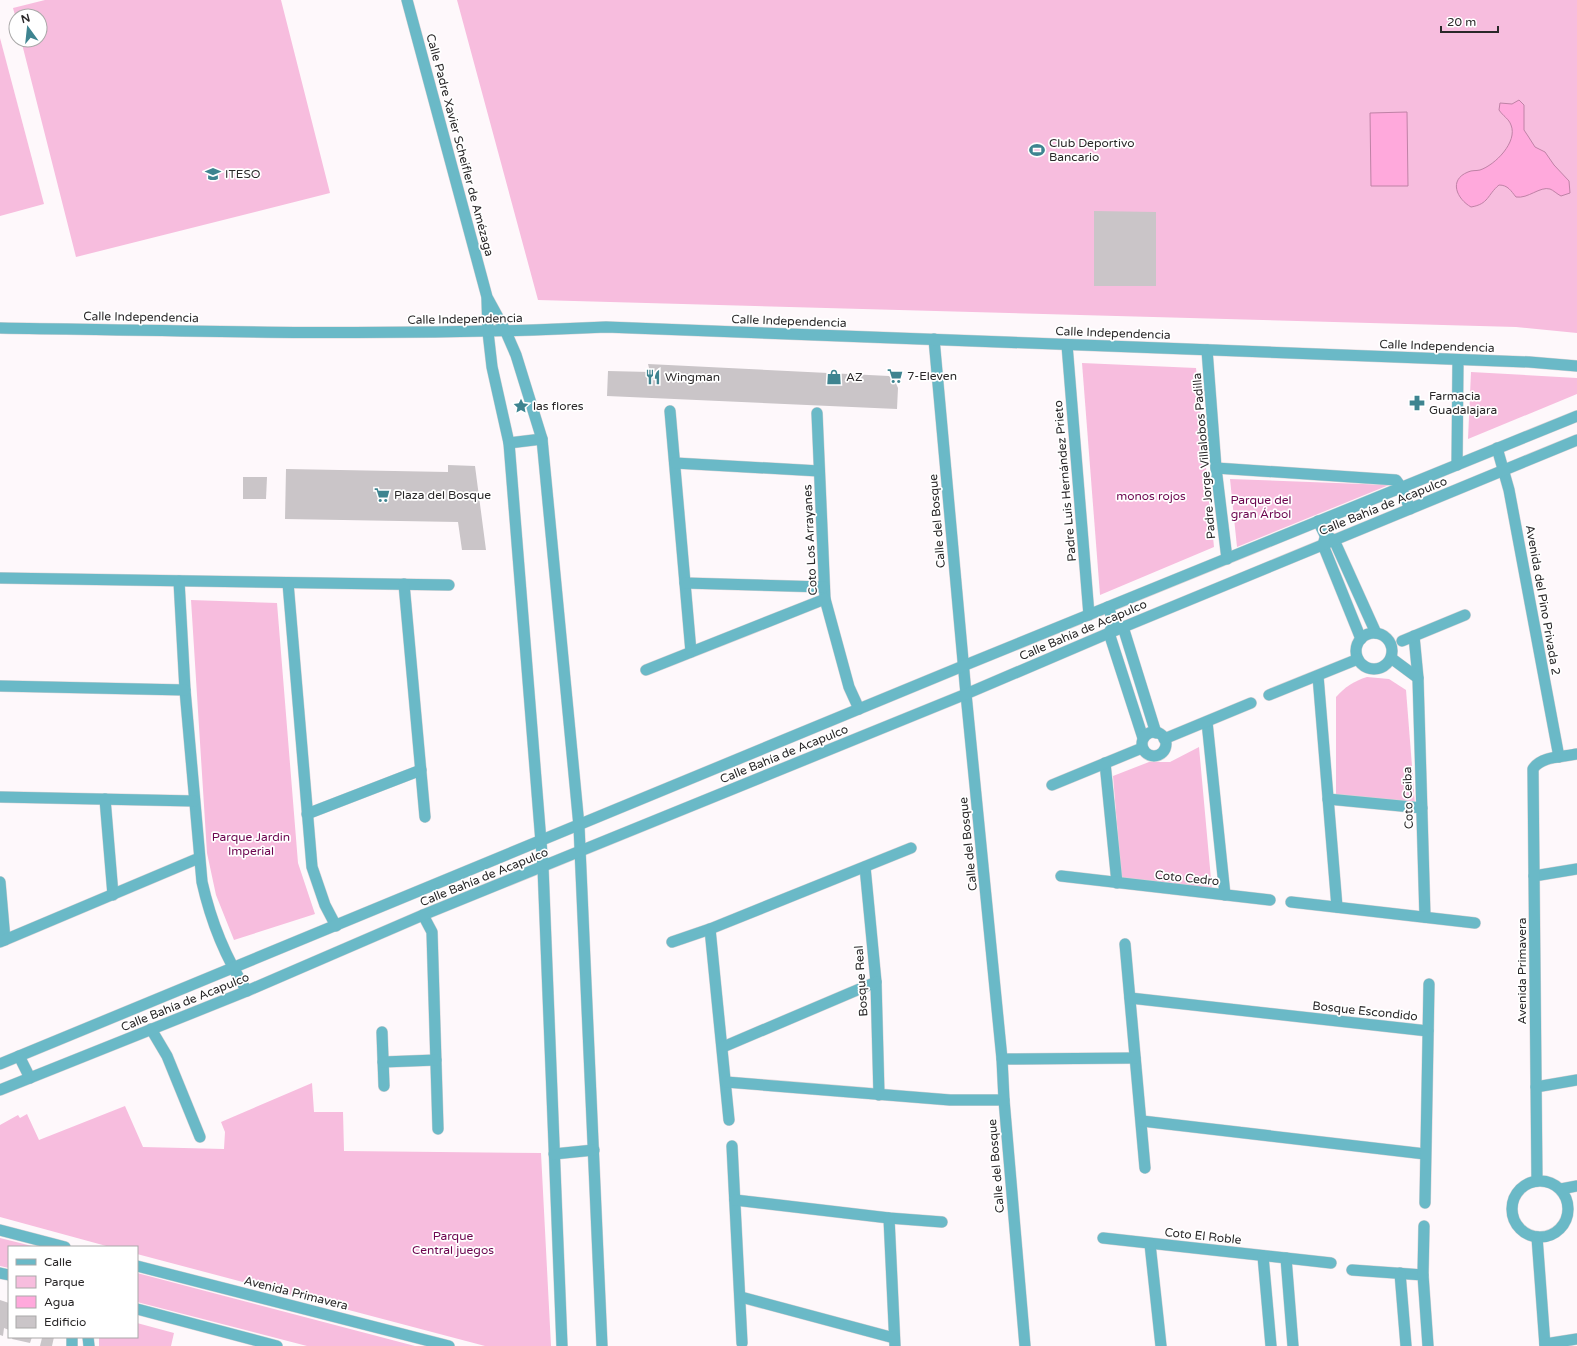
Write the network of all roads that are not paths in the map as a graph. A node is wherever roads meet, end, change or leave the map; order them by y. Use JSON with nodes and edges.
{"nodes":[{"id":1,"x":407,"y":0,"type":"edge"},
{"id":2,"x":487,"y":297,"type":"junction"},
{"id":3,"x":0,"y":328,"type":"edge"},
{"id":4,"x":488,"y":332,"type":"junction"},
{"id":5,"x":506,"y":332,"type":"junction"},
{"id":6,"x":934,"y":340,"type":"junction"},
{"id":7,"x":1067,"y":345,"type":"junction"},
{"id":8,"x":1207,"y":350,"type":"junction"},
{"id":9,"x":1458,"y":360,"type":"junction"},
{"id":10,"x":1577,"y":366,"type":"edge"},
{"id":11,"x":670,"y":411,"type":"dead end"},
{"id":12,"x":817,"y":413,"type":"dead end"},
{"id":13,"x":1577,"y":416,"type":"edge"},
{"id":14,"x":542,"y":439,"type":"junction"},
{"id":15,"x":1577,"y":440,"type":"edge"},
{"id":16,"x":509,"y":443,"type":"junction"},
{"id":17,"x":1497,"y":448,"type":"junction"},
{"id":18,"x":675,"y":463,"type":"junction"},
{"id":19,"x":1457,"y":465,"type":"junction"},
{"id":20,"x":1216,"y":468,"type":"junction"},
{"id":21,"x":1503,"y":470,"type":"junction"},
{"id":22,"x":819,"y":471,"type":"junction"},
{"id":23,"x":1401,"y":487,"type":"junction"},
{"id":24,"x":1410,"y":509,"type":"junction"},
{"id":25,"x":1318,"y":521,"type":"junction"},
{"id":26,"x":1328,"y":540,"type":"junction"},
{"id":27,"x":1227,"y":559,"type":"junction"},
{"id":28,"x":0,"y":578,"type":"edge"},
{"id":29,"x":179,"y":581,"type":"junction"},
{"id":30,"x":288,"y":583,"type":"junction"},
{"id":31,"x":685,"y":583,"type":"junction"},
{"id":32,"x":404,"y":584,"type":"junction"},
{"id":33,"x":449,"y":585,"type":"dead end"},
{"id":34,"x":824,"y":587,"type":"junction"},
{"id":35,"x":825,"y":600,"type":"junction"},
{"id":36,"x":1108,"y":607,"type":"junction"},
{"id":37,"x":1089,"y":615,"type":"junction"},
{"id":38,"x":1465,"y":615,"type":"dead end"},
{"id":39,"x":1115,"y":628,"type":"junction"},
{"id":40,"x":1376,"y":633,"type":"junction"},
{"id":41,"x":1414,"y":636,"type":"junction"},
{"id":42,"x":1361,"y":639,"type":"junction"},
{"id":43,"x":1402,"y":641,"type":"dead end"},
{"id":44,"x":691,"y":652,"type":"junction"},
{"id":45,"x":1391,"y":658,"type":"junction"},
{"id":46,"x":1358,"y":659,"type":"junction"},
{"id":47,"x":963,"y":666,"type":"junction"},
{"id":48,"x":646,"y":670,"type":"dead end"},
{"id":49,"x":1318,"y":676,"type":"junction"},
{"id":50,"x":1418,"y":678,"type":"junction"},
{"id":51,"x":0,"y":686,"type":"edge"},
{"id":52,"x":185,"y":690,"type":"junction"},
{"id":53,"x":966,"y":694,"type":"junction"},
{"id":54,"x":1269,"y":695,"type":"dead end"},
{"id":55,"x":1251,"y":703,"type":"dead end"},
{"id":56,"x":859,"y":709,"type":"junction"},
{"id":57,"x":1206,"y":722,"type":"junction"},
{"id":58,"x":1160,"y":736,"type":"junction"},
{"id":59,"x":1143,"y":743,"type":"junction"},
{"id":60,"x":1577,"y":754,"type":"edge"},
{"id":61,"x":1559,"y":757,"type":"junction"},
{"id":62,"x":1105,"y":764,"type":"junction"},
{"id":63,"x":421,"y":770,"type":"junction"},
{"id":64,"x":1052,"y":785,"type":"dead end"},
{"id":65,"x":0,"y":796,"type":"edge"},
{"id":66,"x":105,"y":799,"type":"junction"},
{"id":67,"x":1328,"y":799,"type":"junction"},
{"id":68,"x":194,"y":801,"type":"junction"},
{"id":69,"x":1422,"y":808,"type":"junction"},
{"id":70,"x":307,"y":814,"type":"junction"},
{"id":71,"x":425,"y":817,"type":"dead end"},
{"id":72,"x":579,"y":826,"type":"junction"},
{"id":73,"x":541,"y":842,"type":"junction"},
{"id":74,"x":911,"y":848,"type":"dead end"},
{"id":75,"x":581,"y":851,"type":"junction"},
{"id":76,"x":199,"y":858,"type":"junction"},
{"id":77,"x":543,"y":867,"type":"junction"},
{"id":78,"x":865,"y":867,"type":"junction"},
{"id":79,"x":1577,"y":869,"type":"edge"},
{"id":80,"x":1061,"y":876,"type":"dead end"},
{"id":81,"x":1534,"y":876,"type":"junction"},
{"id":82,"x":0,"y":882,"type":"edge"},
{"id":83,"x":1117,"y":883,"type":"junction"},
{"id":84,"x":113,"y":894,"type":"junction"},
{"id":85,"x":1224,"y":895,"type":"junction"},
{"id":86,"x":1270,"y":900,"type":"dead end"},
{"id":87,"x":1291,"y":902,"type":"dead end"},
{"id":88,"x":1337,"y":907,"type":"junction"},
{"id":89,"x":423,"y":915,"type":"junction"},
{"id":90,"x":1425,"y":917,"type":"junction"},
{"id":91,"x":1475,"y":923,"type":"dead end"},
{"id":92,"x":336,"y":926,"type":"junction"},
{"id":93,"x":710,"y":929,"type":"junction"},
{"id":94,"x":2,"y":941,"type":"edge"},
{"id":95,"x":672,"y":942,"type":"dead end"},
{"id":96,"x":1125,"y":944,"type":"dead end"},
{"id":97,"x":232,"y":968,"type":"junction"},
{"id":98,"x":876,"y":982,"type":"junction"},
{"id":99,"x":1429,"y":984,"type":"dead end"},
{"id":100,"x":247,"y":991,"type":"junction"},
{"id":101,"x":1130,"y":998,"type":"junction"},
{"id":102,"x":152,"y":1029,"type":"junction"},
{"id":103,"x":1428,"y":1031,"type":"junction"},
{"id":104,"x":382,"y":1032,"type":"dead end"},
{"id":105,"x":723,"y":1047,"type":"junction"},
{"id":106,"x":19,"y":1056,"type":"junction"},
{"id":107,"x":1135,"y":1058,"type":"junction"},
{"id":108,"x":1002,"y":1059,"type":"junction"},
{"id":109,"x":436,"y":1060,"type":"junction"},
{"id":110,"x":383,"y":1062,"type":"junction"},
{"id":111,"x":0,"y":1064,"type":"edge"},
{"id":112,"x":30,"y":1078,"type":"junction"},
{"id":113,"x":1577,"y":1080,"type":"edge"},
{"id":114,"x":726,"y":1082,"type":"junction"},
{"id":115,"x":384,"y":1086,"type":"dead end"},
{"id":116,"x":1536,"y":1087,"type":"junction"},
{"id":117,"x":0,"y":1090,"type":"edge"},
{"id":118,"x":879,"y":1094,"type":"junction"},
{"id":119,"x":1004,"y":1100,"type":"junction"},
{"id":120,"x":729,"y":1120,"type":"dead end"},
{"id":121,"x":1142,"y":1121,"type":"junction"},
{"id":122,"x":438,"y":1129,"type":"dead end"},
{"id":123,"x":200,"y":1137,"type":"dead end"},
{"id":124,"x":732,"y":1146,"type":"dead end"},
{"id":125,"x":594,"y":1150,"type":"junction"},
{"id":126,"x":554,"y":1154,"type":"junction"},
{"id":127,"x":1425,"y":1154,"type":"junction"},
{"id":128,"x":1145,"y":1168,"type":"dead end"},
{"id":129,"x":1537,"y":1181,"type":"junction"},
{"id":130,"x":1577,"y":1186,"type":"edge"},
{"id":131,"x":1561,"y":1189,"type":"junction"},
{"id":132,"x":735,"y":1200,"type":"junction"},
{"id":133,"x":1425,"y":1203,"type":"dead end"},
{"id":134,"x":888,"y":1218,"type":"junction"},
{"id":135,"x":1577,"y":1220,"type":"edge"},
{"id":136,"x":942,"y":1222,"type":"dead end"},
{"id":137,"x":1566,"y":1222,"type":"junction"},
{"id":138,"x":1424,"y":1226,"type":"dead end"},
{"id":139,"x":0,"y":1230,"type":"edge"},
{"id":140,"x":1538,"y":1237,"type":"junction"},
{"id":141,"x":1103,"y":1238,"type":"dead end"},
{"id":142,"x":1150,"y":1244,"type":"junction"},
{"id":143,"x":61,"y":1246,"type":"edge"},
{"id":144,"x":1263,"y":1256,"type":"junction"},
{"id":145,"x":1286,"y":1258,"type":"junction"},
{"id":146,"x":1331,"y":1263,"type":"dead end"},
{"id":147,"x":138,"y":1266,"type":"edge"},
{"id":148,"x":1352,"y":1270,"type":"dead end"},
{"id":149,"x":1400,"y":1273,"type":"junction"},
{"id":150,"x":1424,"y":1275,"type":"junction"},
{"id":151,"x":740,"y":1297,"type":"junction"},
{"id":152,"x":138,"y":1309,"type":"edge"},
{"id":153,"x":1577,"y":1339,"type":"edge"},
{"id":154,"x":742,"y":1342,"type":"dead end"},
{"id":155,"x":895,"y":1342,"type":"edge"},
{"id":156,"x":1545,"y":1345,"type":"edge"},
{"id":157,"x":277,"y":1346,"type":"edge"},
{"id":158,"x":449,"y":1346,"type":"edge"},
{"id":159,"x":562,"y":1346,"type":"edge"},
{"id":160,"x":602,"y":1346,"type":"edge"},
{"id":161,"x":1025,"y":1346,"type":"edge"},
{"id":162,"x":1161,"y":1346,"type":"edge"},
{"id":163,"x":1271,"y":1346,"type":"edge"},
{"id":164,"x":1293,"y":1346,"type":"edge"},
{"id":165,"x":1406,"y":1346,"type":"edge"},
{"id":166,"x":1428,"y":1346,"type":"edge"}],
"edges":[{"from":1,"to":2,"type":"street","name":"Calle Padre Xavier Scheifler de Amézaga"},
{"from":2,"to":4,"type":"street","name":"Calle Padre Xavier Scheifler de Amézaga"},
{"from":2,"to":5,"type":"street","name":"Calle Padre Xavier Scheifler de Amézaga"},
{"from":3,"to":4,"type":"street","name":"Calle Independencia"},
{"from":4,"to":5,"type":"street","name":"Calle Independencia"},
{"from":4,"to":16,"type":"street","name":"Calle Padre Xavier Scheifler de Amézaga"},
{"from":5,"to":6,"type":"street","name":"Calle Independencia"},
{"from":5,"to":14,"type":"street","name":"Calle Padre Xavier Scheifler de Amézaga"},
{"from":6,"to":7,"type":"street","name":"Calle Independencia"},
{"from":6,"to":47,"type":"street","name":"Calle del Bosque"},
{"from":7,"to":8,"type":"street","name":"Calle Independencia"},
{"from":7,"to":37,"type":"street","name":"Padre Luis Hernández Prieto"},
{"from":8,"to":9,"type":"street","name":"Calle Independencia"},
{"from":8,"to":20,"type":"street","name":"Padre Jorge Villalobos Padilla"},
{"from":9,"to":10,"type":"street","name":"Calle Independencia"},
{"from":9,"to":19,"type":"street"},
{"from":11,"to":18,"type":"street"},
{"from":12,"to":22,"type":"street","name":"Coto Los Arrayanes"},
{"from":13,"to":17,"type":"street","name":"Calle Bahía de Acapulco"},
{"from":14,"to":16,"type":"street"},
{"from":14,"to":72,"type":"street","name":"Calle Padre Xavier Scheifler de Amézaga"},
{"from":15,"to":21,"type":"street","name":"Calle Bahía de Acapulco"},
{"from":16,"to":73,"type":"street","name":"Calle Padre Xavier Scheifler de Amézaga"},
{"from":17,"to":19,"type":"street","name":"Calle Bahía de Acapulco"},
{"from":17,"to":21,"type":"street","name":"Avenida del Pino Privada 2"},
{"from":18,"to":22,"type":"street"},
{"from":18,"to":31,"type":"street"},
{"from":19,"to":23,"type":"street","name":"Calle Bahía de Acapulco"},
{"from":20,"to":23,"type":"street"},
{"from":20,"to":27,"type":"street","name":"Padre Jorge Villalobos Padilla"},
{"from":21,"to":24,"type":"street","name":"Calle Bahía de Acapulco"},
{"from":21,"to":61,"type":"street","name":"Avenida del Pino Privada 2"},
{"from":22,"to":34,"type":"street","name":"Coto Los Arrayanes"},
{"from":23,"to":24,"type":"street"},
{"from":23,"to":25,"type":"street","name":"Calle Bahía de Acapulco"},
{"from":24,"to":26,"type":"street","name":"Calle Bahía de Acapulco"},
{"from":25,"to":26,"type":"street"},
{"from":25,"to":27,"type":"street","name":"Calle Bahía de Acapulco"},
{"from":26,"to":39,"type":"street","name":"Calle Bahía de Acapulco"},
{"from":26,"to":40,"type":"street"},
{"from":26,"to":42,"type":"street"},
{"from":27,"to":36,"type":"street","name":"Calle Bahía de Acapulco"},
{"from":28,"to":29,"type":"street"},
{"from":29,"to":30,"type":"street"},
{"from":29,"to":52,"type":"street"},
{"from":30,"to":32,"type":"street"},
{"from":30,"to":70,"type":"street"},
{"from":31,"to":34,"type":"street"},
{"from":31,"to":44,"type":"street"},
{"from":32,"to":33,"type":"street"},
{"from":32,"to":63,"type":"street"},
{"from":34,"to":35,"type":"street","name":"Coto Los Arrayanes"},
{"from":35,"to":44,"type":"street"},
{"from":35,"to":56,"type":"street","name":"Coto Los Arrayanes"},
{"from":36,"to":37,"type":"street","name":"Calle Bahía de Acapulco"},
{"from":36,"to":39,"type":"street"},
{"from":37,"to":47,"type":"street","name":"Calle Bahía de Acapulco"},
{"from":38,"to":41,"type":"street"},
{"from":39,"to":53,"type":"street","name":"Calle Bahía de Acapulco"},
{"from":39,"to":58,"type":"street"},
{"from":39,"to":59,"type":"street"},
{"from":40,"to":42,"type":"street"},
{"from":40,"to":45,"type":"street"},
{"from":41,"to":43,"type":"street"},
{"from":41,"to":50,"type":"street","name":"Coto Ceiba"},
{"from":42,"to":46,"type":"street"},
{"from":44,"to":48,"type":"street"},
{"from":45,"to":46,"type":"street"},
{"from":45,"to":50,"type":"street"},
{"from":46,"to":49,"type":"street"},
{"from":47,"to":53,"type":"street","name":"Calle del Bosque"},
{"from":47,"to":56,"type":"street","name":"Calle Bahía de Acapulco"},
{"from":49,"to":54,"type":"street"},
{"from":49,"to":67,"type":"street"},
{"from":50,"to":69,"type":"street","name":"Coto Ceiba"},
{"from":51,"to":52,"type":"street"},
{"from":52,"to":68,"type":"street"},
{"from":53,"to":75,"type":"street","name":"Calle Bahía de Acapulco"},
{"from":53,"to":108,"type":"street","name":"Calle del Bosque"},
{"from":55,"to":57,"type":"street"},
{"from":56,"to":72,"type":"street","name":"Calle Bahía de Acapulco"},
{"from":57,"to":58,"type":"street"},
{"from":57,"to":85,"type":"street","name":"Coto Cedro"},
{"from":58,"to":59,"type":"street"},
{"from":58,"to":59,"type":"street"},
{"from":59,"to":62,"type":"street"},
{"from":60,"to":61,"type":"street"},
{"from":61,"to":81,"type":"street","name":"Avenida Primavera"},
{"from":62,"to":64,"type":"street"},
{"from":62,"to":83,"type":"street"},
{"from":63,"to":70,"type":"street"},
{"from":63,"to":71,"type":"street"},
{"from":65,"to":66,"type":"street"},
{"from":66,"to":68,"type":"street"},
{"from":66,"to":84,"type":"street"},
{"from":67,"to":69,"type":"street"},
{"from":67,"to":88,"type":"street"},
{"from":68,"to":76,"type":"street"},
{"from":69,"to":90,"type":"street","name":"Coto Ceiba"},
{"from":70,"to":92,"type":"street"},
{"from":72,"to":73,"type":"street","name":"Calle Bahía de Acapulco"},
{"from":72,"to":75,"type":"street","name":"Calle Padre Xavier Scheifler de Amézaga"},
{"from":73,"to":77,"type":"street","name":"Calle Padre Xavier Scheifler de Amézaga"},
{"from":73,"to":92,"type":"street","name":"Calle Bahía de Acapulco"},
{"from":74,"to":78,"type":"street"},
{"from":75,"to":77,"type":"street","name":"Calle Bahía de Acapulco"},
{"from":75,"to":125,"type":"street","name":"Calle Padre Xavier Scheifler de Amézaga"},
{"from":76,"to":84,"type":"street"},
{"from":76,"to":97,"type":"street"},
{"from":77,"to":89,"type":"street","name":"Calle Bahía de Acapulco"},
{"from":77,"to":126,"type":"street","name":"Calle Padre Xavier Scheifler de Amézaga"},
{"from":78,"to":93,"type":"street"},
{"from":78,"to":98,"type":"street","name":"Bosque Real"},
{"from":79,"to":81,"type":"street"},
{"from":80,"to":83,"type":"street","name":"Coto Cedro"},
{"from":81,"to":116,"type":"street","name":"Avenida Primavera"},
{"from":82,"to":94,"type":"street"},
{"from":83,"to":85,"type":"street","name":"Coto Cedro"},
{"from":84,"to":94,"type":"street"},
{"from":85,"to":86,"type":"street"},
{"from":87,"to":88,"type":"street"},
{"from":88,"to":90,"type":"street"},
{"from":89,"to":100,"type":"street","name":"Calle Bahía de Acapulco"},
{"from":89,"to":109,"type":"street"},
{"from":90,"to":91,"type":"street"},
{"from":92,"to":97,"type":"street","name":"Calle Bahía de Acapulco"},
{"from":93,"to":95,"type":"street"},
{"from":93,"to":105,"type":"street"},
{"from":96,"to":101,"type":"street"},
{"from":97,"to":100,"type":"street"},
{"from":97,"to":106,"type":"street","name":"Calle Bahía de Acapulco"},
{"from":98,"to":105,"type":"street"},
{"from":98,"to":118,"type":"street","name":"Bosque Real"},
{"from":99,"to":103,"type":"street"},
{"from":100,"to":102,"type":"street","name":"Calle Bahía de Acapulco"},
{"from":101,"to":103,"type":"street","name":"Bosque Escondido"},
{"from":101,"to":107,"type":"street"},
{"from":102,"to":112,"type":"street","name":"Calle Bahía de Acapulco"},
{"from":102,"to":123,"type":"street"},
{"from":103,"to":127,"type":"street","name":"Bosque Escondido"},
{"from":104,"to":110,"type":"street"},
{"from":105,"to":114,"type":"street"},
{"from":106,"to":111,"type":"street","name":"Calle Bahía de Acapulco"},
{"from":106,"to":112,"type":"street"},
{"from":107,"to":108,"type":"street"},
{"from":107,"to":121,"type":"street"},
{"from":108,"to":119,"type":"street","name":"Calle del Bosque"},
{"from":109,"to":110,"type":"street"},
{"from":109,"to":122,"type":"street"},
{"from":110,"to":115,"type":"street"},
{"from":112,"to":117,"type":"street","name":"Calle Bahía de Acapulco"},
{"from":113,"to":116,"type":"street"},
{"from":114,"to":118,"type":"street"},
{"from":114,"to":120,"type":"street"},
{"from":116,"to":129,"type":"street","name":"Avenida Primavera"},
{"from":118,"to":119,"type":"street"},
{"from":119,"to":161,"type":"street","name":"Calle del Bosque"},
{"from":121,"to":127,"type":"street"},
{"from":121,"to":128,"type":"street"},
{"from":124,"to":132,"type":"street"},
{"from":125,"to":126,"type":"street"},
{"from":125,"to":160,"type":"street","name":"Calle Padre Xavier Scheifler de Amézaga"},
{"from":126,"to":159,"type":"street","name":"Calle Padre Xavier Scheifler de Amézaga"},
{"from":127,"to":133,"type":"street","name":"Bosque Escondido"},
{"from":129,"to":131,"type":"street"},
{"from":129,"to":140,"type":"street"},
{"from":130,"to":131,"type":"street"},
{"from":131,"to":137,"type":"street"},
{"from":132,"to":134,"type":"street"},
{"from":132,"to":151,"type":"street"},
{"from":134,"to":136,"type":"street"},
{"from":134,"to":155,"type":"street"},
{"from":135,"to":137,"type":"street"},
{"from":137,"to":140,"type":"street"},
{"from":138,"to":150,"type":"street"},
{"from":139,"to":143,"type":"street"},
{"from":140,"to":156,"type":"street"},
{"from":141,"to":142,"type":"street"},
{"from":142,"to":144,"type":"street","name":"Coto El Roble"},
{"from":142,"to":162,"type":"street","name":"Coto El Roble"},
{"from":144,"to":145,"type":"street","name":"Coto El Roble"},
{"from":144,"to":163,"type":"street"},
{"from":145,"to":146,"type":"street","name":"Coto El Roble"},
{"from":145,"to":164,"type":"street"},
{"from":147,"to":158,"type":"street","name":"Avenida Primavera"},
{"from":148,"to":149,"type":"street"},
{"from":149,"to":150,"type":"street"},
{"from":149,"to":165,"type":"street"},
{"from":150,"to":166,"type":"street"},
{"from":151,"to":154,"type":"street"},
{"from":151,"to":155,"type":"street"},
{"from":152,"to":157,"type":"street"},
{"from":153,"to":156,"type":"street"}]}
